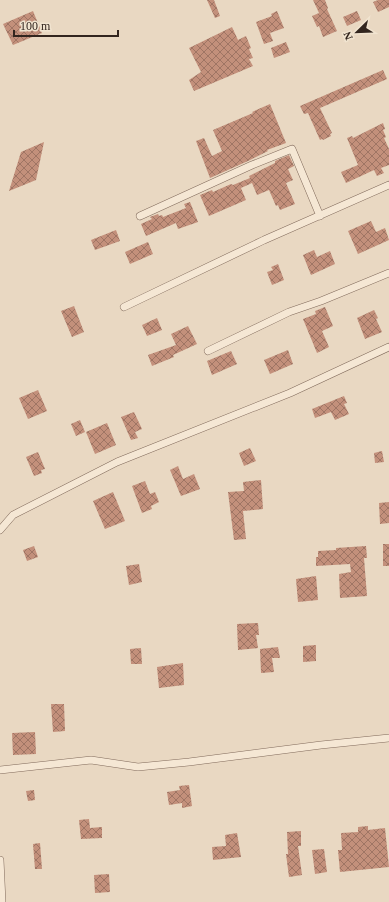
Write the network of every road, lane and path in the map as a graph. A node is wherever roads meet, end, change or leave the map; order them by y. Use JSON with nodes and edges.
{"nodes":[{"id":1,"x":389,"y":185,"type":"edge"},
{"id":2,"x":140,"y":216,"type":"dead end"},
{"id":3,"x":320,"y":216,"type":"junction"},
{"id":4,"x":389,"y":273,"type":"edge"},
{"id":5,"x":124,"y":307,"type":"dead end"},
{"id":6,"x":389,"y":347,"type":"edge"},
{"id":7,"x":208,"y":351,"type":"dead end"},
{"id":8,"x":0,"y":530,"type":"edge"},
{"id":9,"x":389,"y":738,"type":"edge"},
{"id":10,"x":0,"y":770,"type":"edge"},
{"id":11,"x":0,"y":860,"type":"edge"},
{"id":12,"x":2,"y":902,"type":"edge"}],
"edges":[{"from":1,"to":3,"type":"street"},
{"from":2,"to":3,"type":"street"},
{"from":3,"to":5,"type":"street"},
{"from":4,"to":7,"type":"street"},
{"from":6,"to":8,"type":"street"},
{"from":9,"to":10,"type":"street"},
{"from":11,"to":12,"type":"street"}]}
